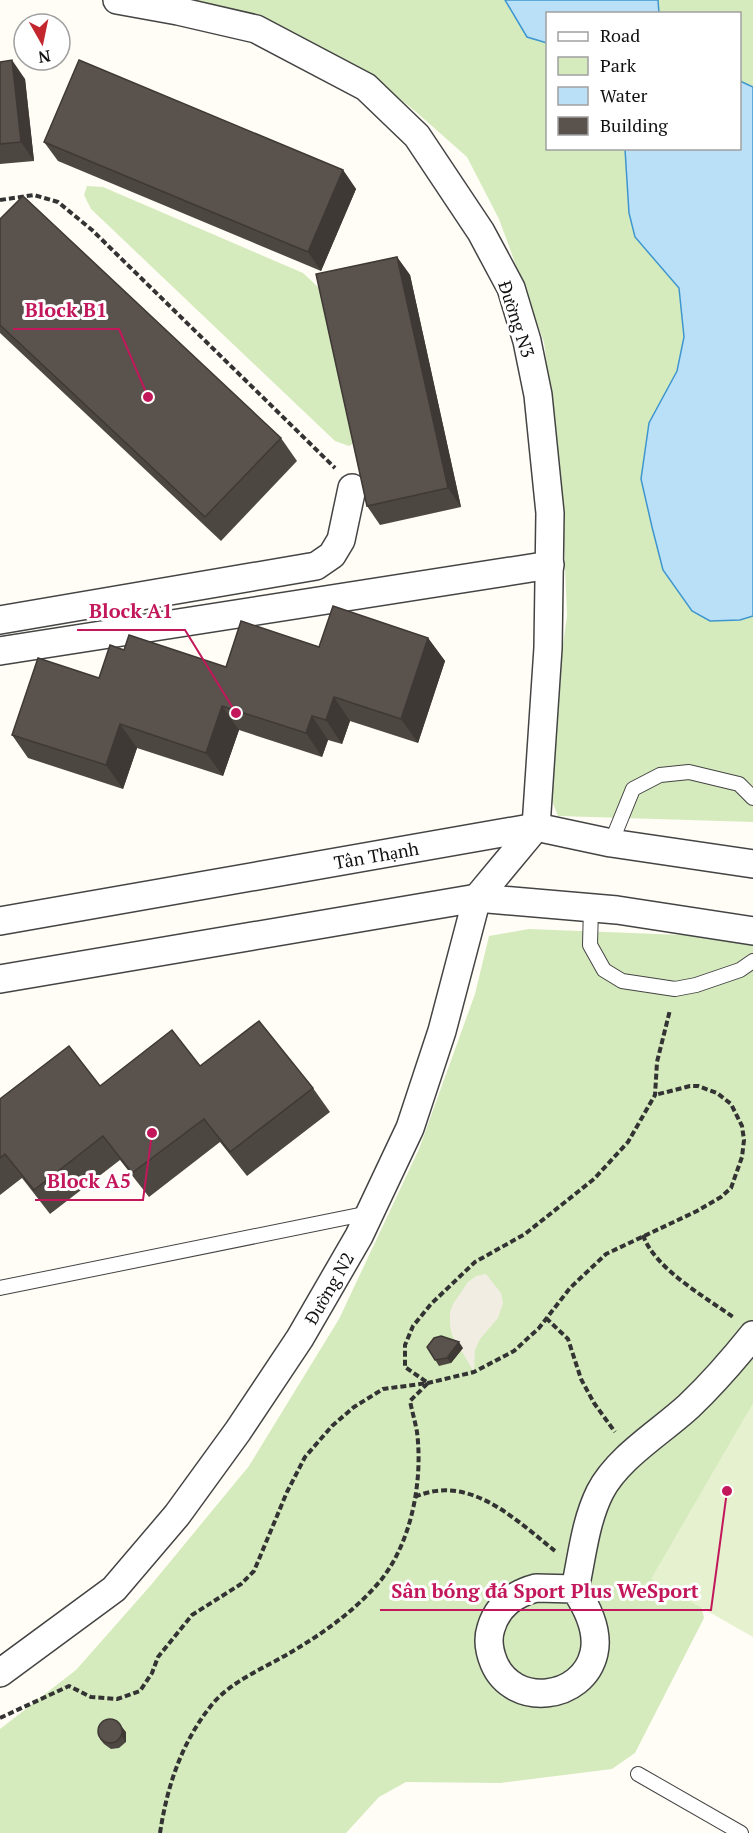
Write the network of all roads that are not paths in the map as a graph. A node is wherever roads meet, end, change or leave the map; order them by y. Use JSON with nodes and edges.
{"nodes":[{"id":1,"x":117,"y":0,"type":"edge"},
{"id":2,"x":352,"y":488,"type":"road end"},
{"id":3,"x":550,"y":566,"type":"junction"},
{"id":4,"x":0,"y":620,"type":"edge"},
{"id":5,"x":0,"y":651,"type":"edge"},
{"id":6,"x":753,"y":798,"type":"edge"},
{"id":7,"x":536,"y":827,"type":"junction"},
{"id":8,"x":611,"y":843,"type":"junction"},
{"id":9,"x":753,"y":864,"type":"edge"},
{"id":10,"x":477,"y":898,"type":"junction"},
{"id":11,"x":591,"y":907,"type":"junction"},
{"id":12,"x":0,"y":921,"type":"edge"},
{"id":13,"x":753,"y":931,"type":"edge"},
{"id":14,"x":753,"y":961,"type":"edge"},
{"id":15,"x":0,"y":979,"type":"edge"},
{"id":16,"x":369,"y":1213,"type":"junction"},
{"id":17,"x":0,"y":1288,"type":"edge"},
{"id":18,"x":744,"y":1326,"type":"edge"},
{"id":19,"x":577,"y":1579,"type":"junction"},
{"id":20,"x":0,"y":1673,"type":"edge"},
{"id":21,"x":638,"y":1774,"type":"dead end"},
{"id":22,"x":741,"y":1833,"type":"edge"}],
"edges":[{"from":1,"to":3,"type":"street","name":"Đường N3"},
{"from":2,"to":4,"type":"street"},
{"from":3,"to":5,"type":"street"},
{"from":3,"to":7,"type":"street","name":"Đường N3"},
{"from":6,"to":8,"type":"lane"},
{"from":7,"to":8,"type":"street","name":"Tân Thạnh"},
{"from":7,"to":10,"type":"street","name":"Đường N2"},
{"from":7,"to":12,"type":"street","name":"Tân Thạnh"},
{"from":8,"to":9,"type":"street","name":"Tân Thạnh"},
{"from":10,"to":11,"type":"street"},
{"from":10,"to":15,"type":"street"},
{"from":10,"to":16,"type":"street","name":"Đường N2"},
{"from":11,"to":13,"type":"street"},
{"from":11,"to":14,"type":"lane"},
{"from":16,"to":17,"type":"lane"},
{"from":16,"to":20,"type":"street","name":"Đường N2"},
{"from":18,"to":19,"type":"street"},
{"from":19,"to":19,"type":"street"},
{"from":21,"to":22,"type":"lane"}]}
